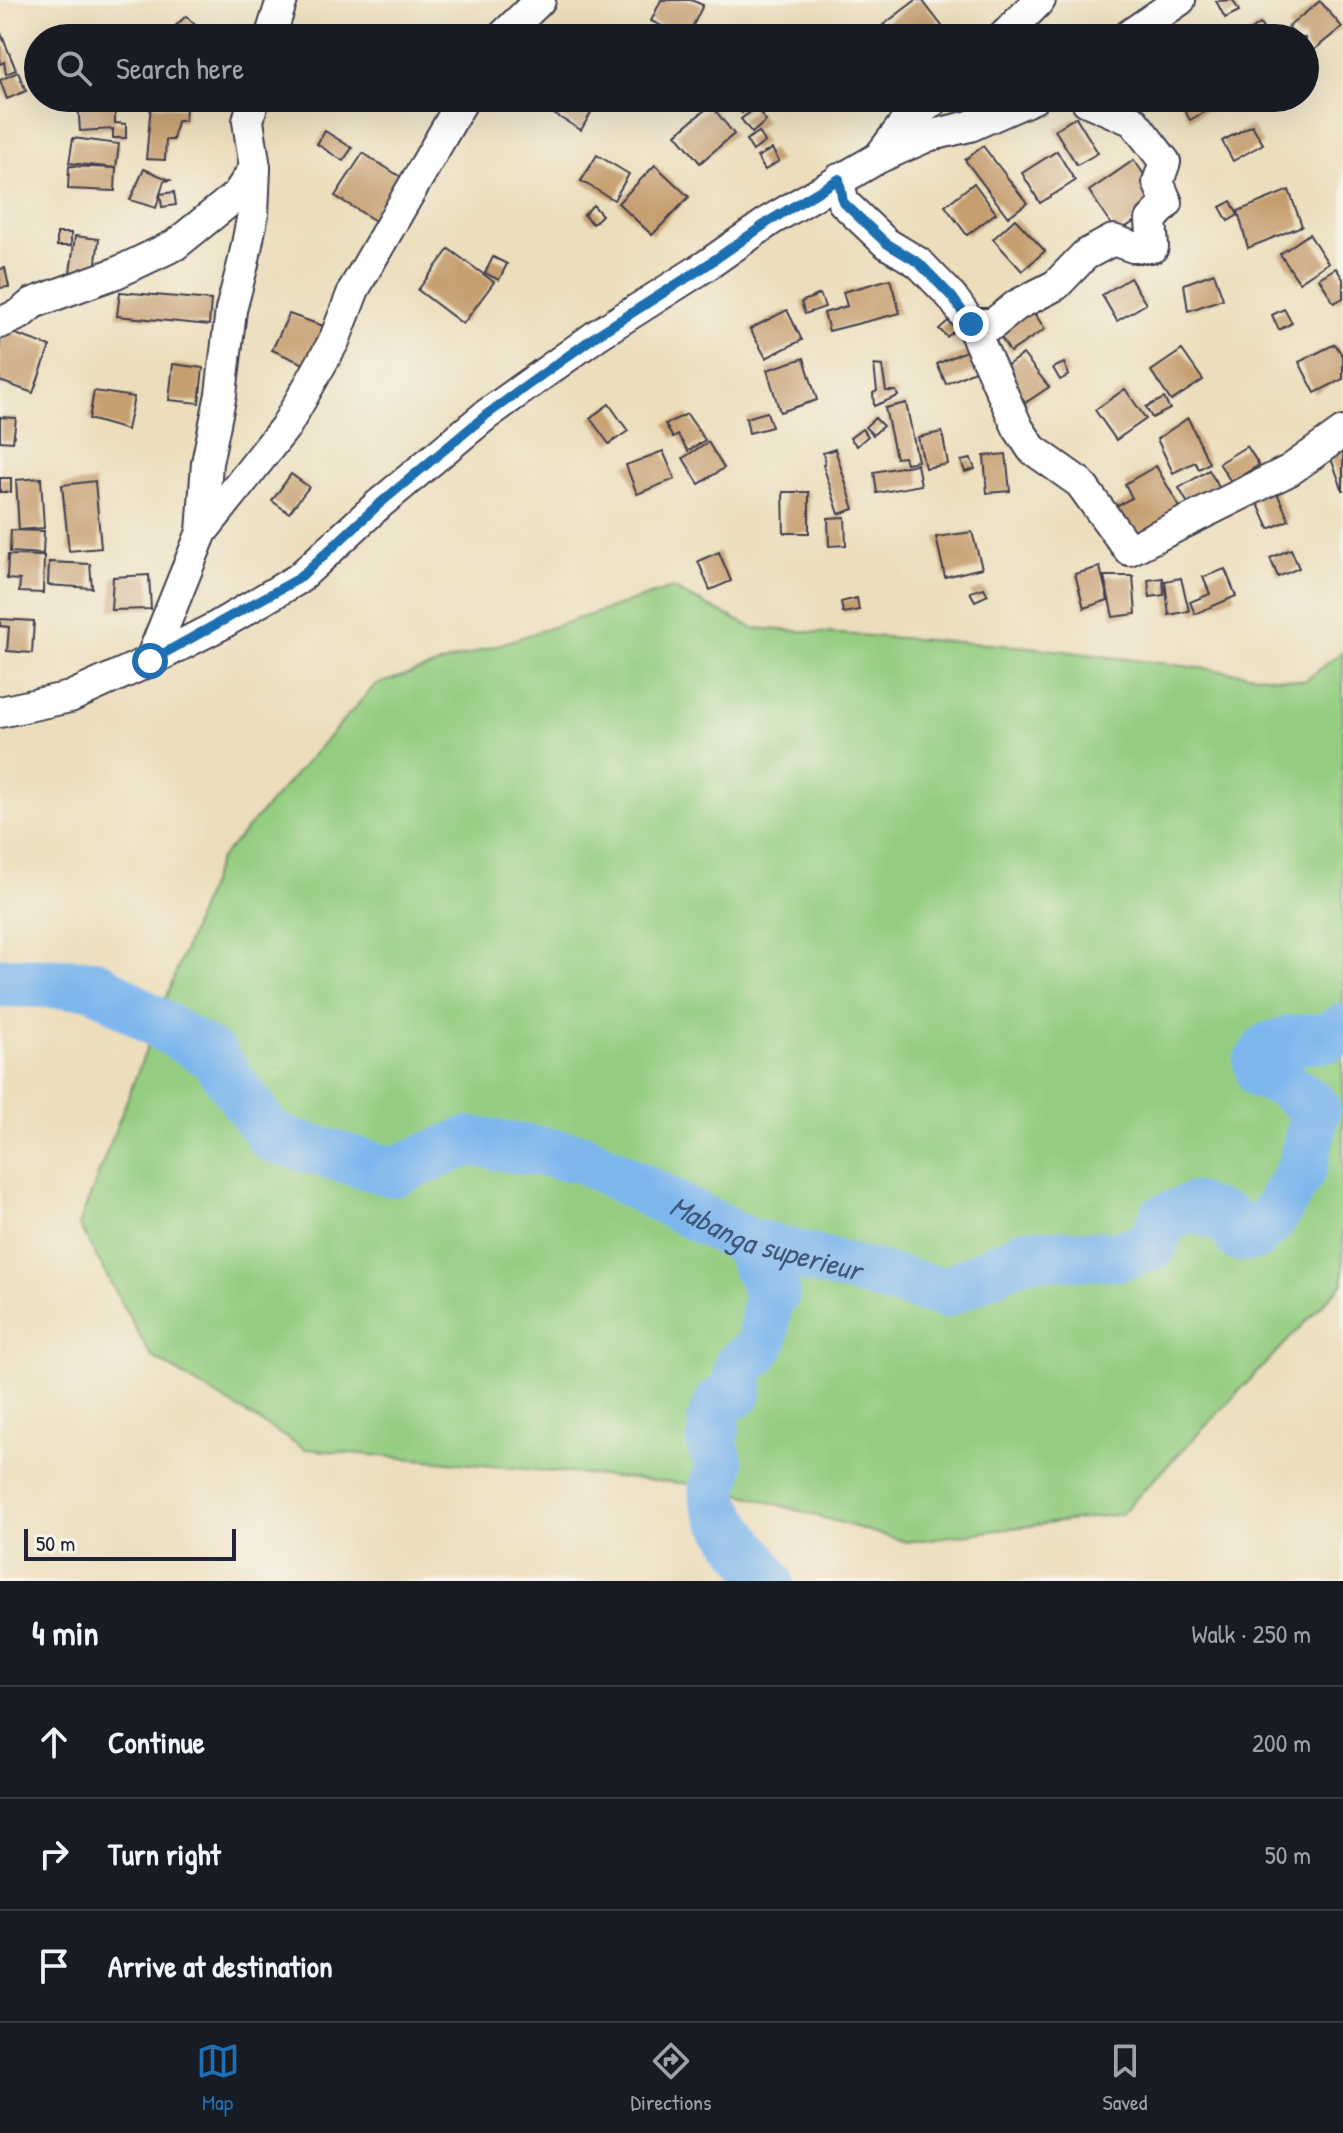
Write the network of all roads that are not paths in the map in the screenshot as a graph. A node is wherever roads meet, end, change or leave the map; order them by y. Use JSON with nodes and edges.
{"nodes":[{"id":1,"x":282,"y":0,"type":"edge"},
{"id":2,"x":540,"y":0,"type":"edge"},
{"id":3,"x":1040,"y":0,"type":"edge"},
{"id":4,"x":1180,"y":0,"type":"edge"},
{"id":5,"x":274,"y":24,"type":"edge"},
{"id":6,"x":515,"y":24,"type":"edge"},
{"id":7,"x":1016,"y":24,"type":"edge"},
{"id":8,"x":1145,"y":24,"type":"edge"},
{"id":9,"x":250,"y":112,"type":"edge"},
{"id":10,"x":456,"y":112,"type":"edge"},
{"id":11,"x":919,"y":112,"type":"edge"},
{"id":12,"x":1002,"y":112,"type":"edge"},
{"id":13,"x":1112,"y":112,"type":"edge"},
{"id":14,"x":878,"y":158,"type":"junction"},
{"id":15,"x":255,"y":168,"type":"junction"},
{"id":16,"x":839,"y":179,"type":"junction"},
{"id":17,"x":0,"y":323,"type":"edge"},
{"id":18,"x":971,"y":324,"type":"junction"},
{"id":19,"x":1343,"y":432,"type":"edge"},
{"id":20,"x":202,"y":532,"type":"junction"},
{"id":21,"x":150,"y":661,"type":"junction"},
{"id":22,"x":0,"y":712,"type":"edge"}],
"edges":[{"from":1,"to":5,"type":"street"},
{"from":2,"to":6,"type":"street"},
{"from":3,"to":7,"type":"street"},
{"from":4,"to":8,"type":"street"},
{"from":9,"to":15,"type":"street"},
{"from":10,"to":20,"type":"street"},
{"from":11,"to":14,"type":"street"},
{"from":12,"to":14,"type":"street"},
{"from":13,"to":18,"type":"street"},
{"from":14,"to":16,"type":"street"},
{"from":15,"to":17,"type":"street"},
{"from":15,"to":20,"type":"street"},
{"from":16,"to":18,"type":"street"},
{"from":16,"to":21,"type":"street"},
{"from":18,"to":19,"type":"street"},
{"from":20,"to":21,"type":"street"},
{"from":21,"to":22,"type":"street"}]}
